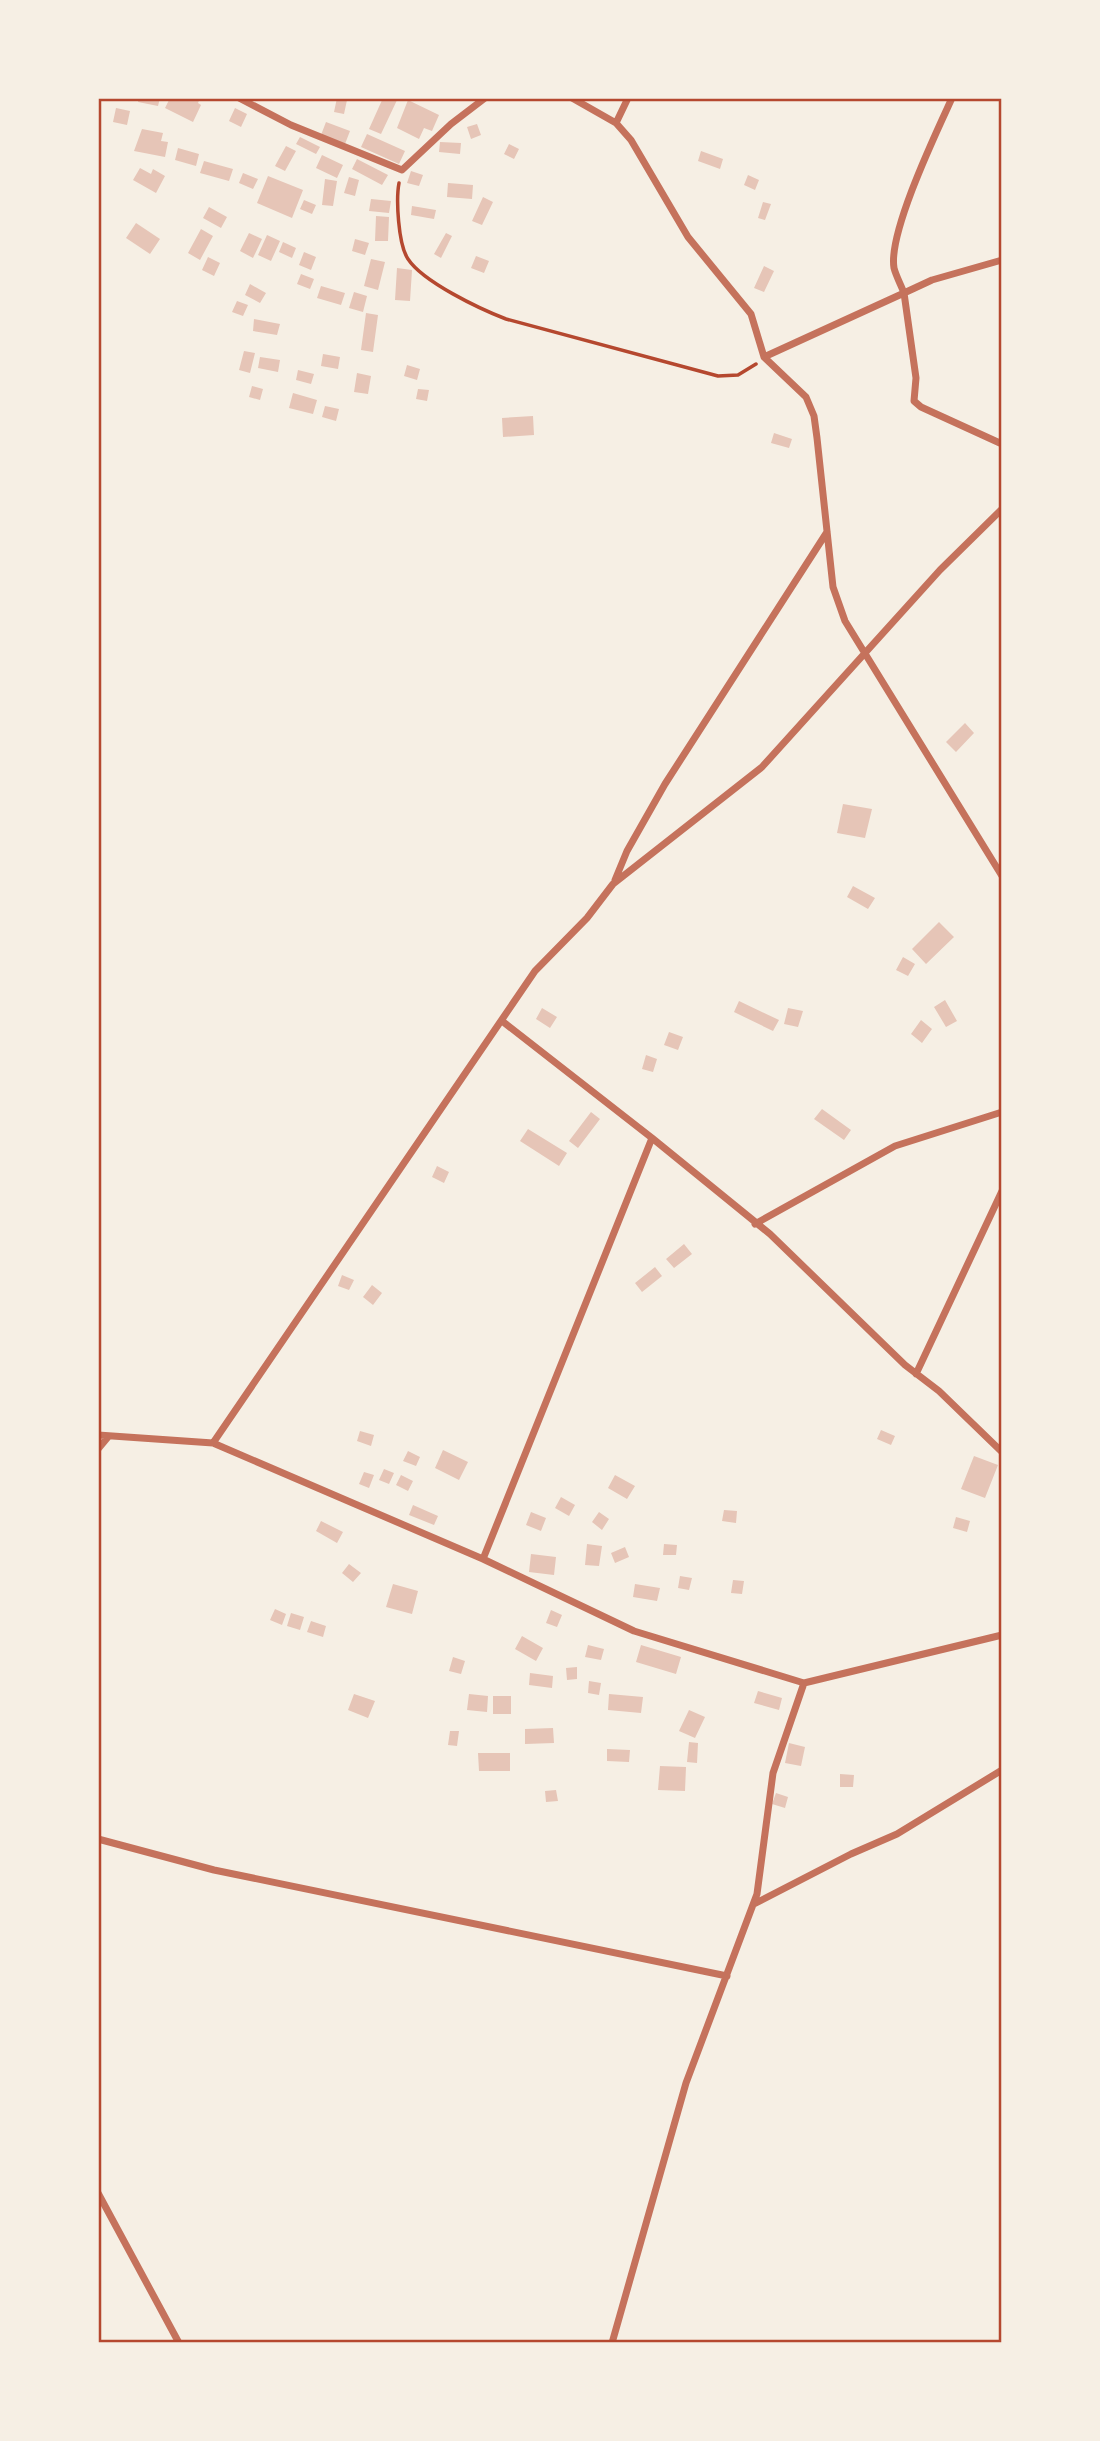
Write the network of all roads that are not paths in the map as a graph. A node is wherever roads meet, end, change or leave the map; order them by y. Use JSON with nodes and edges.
{"nodes":[{"id":1,"x":239,"y":98,"type":"edge"},
{"id":2,"x":485,"y":98,"type":"edge"},
{"id":3,"x":572,"y":98,"type":"edge"},
{"id":4,"x":628,"y":98,"type":"edge"},
{"id":5,"x":952,"y":98,"type":"edge"},
{"id":6,"x":616,"y":123,"type":"junction"},
{"id":7,"x":1002,"y":260,"type":"edge"},
{"id":8,"x":904,"y":293,"type":"junction"},
{"id":9,"x":764,"y":357,"type":"junction"},
{"id":10,"x":1002,"y":444,"type":"edge"},
{"id":11,"x":1002,"y":509,"type":"edge"},
{"id":12,"x":827,"y":531,"type":"junction"},
{"id":13,"x":864,"y":653,"type":"junction"},
{"id":14,"x":1002,"y":876,"type":"edge"},
{"id":15,"x":613,"y":884,"type":"junction"},
{"id":16,"x":502,"y":1021,"type":"junction"},
{"id":17,"x":1002,"y":1112,"type":"edge"},
{"id":18,"x":652,"y":1138,"type":"junction"},
{"id":19,"x":1002,"y":1191,"type":"edge"},
{"id":20,"x":755,"y":1224,"type":"junction"},
{"id":21,"x":916,"y":1374,"type":"junction"},
{"id":22,"x":98,"y":1435,"type":"edge"},
{"id":23,"x":108,"y":1437,"type":"junction"},
{"id":24,"x":213,"y":1443,"type":"junction"},
{"id":25,"x":98,"y":1449,"type":"edge"},
{"id":26,"x":1002,"y":1452,"type":"edge"},
{"id":27,"x":483,"y":1559,"type":"junction"},
{"id":28,"x":1002,"y":1635,"type":"edge"},
{"id":29,"x":804,"y":1683,"type":"junction"},
{"id":30,"x":1002,"y":1770,"type":"edge"},
{"id":31,"x":98,"y":1839,"type":"edge"},
{"id":32,"x":754,"y":1904,"type":"junction"},
{"id":33,"x":727,"y":1976,"type":"junction"},
{"id":34,"x":98,"y":2193,"type":"edge"},
{"id":35,"x":179,"y":2343,"type":"edge"},
{"id":36,"x":612,"y":2343,"type":"edge"}],
"edges":[{"from":1,"to":2,"type":"street"},
{"from":3,"to":6,"type":"street"},
{"from":4,"to":6,"type":"street"},
{"from":5,"to":8,"type":"street"},
{"from":6,"to":9,"type":"street"},
{"from":7,"to":8,"type":"street"},
{"from":8,"to":9,"type":"street"},
{"from":8,"to":10,"type":"street"},
{"from":9,"to":12,"type":"street"},
{"from":11,"to":13,"type":"street"},
{"from":12,"to":13,"type":"street"},
{"from":12,"to":15,"type":"street"},
{"from":13,"to":14,"type":"street"},
{"from":13,"to":15,"type":"street"},
{"from":15,"to":16,"type":"street"},
{"from":16,"to":18,"type":"street"},
{"from":16,"to":24,"type":"street"},
{"from":17,"to":20,"type":"street"},
{"from":18,"to":20,"type":"street"},
{"from":18,"to":27,"type":"street"},
{"from":19,"to":21,"type":"street"},
{"from":20,"to":21,"type":"street"},
{"from":21,"to":26,"type":"street"},
{"from":22,"to":23,"type":"street"},
{"from":23,"to":24,"type":"street"},
{"from":23,"to":25,"type":"street"},
{"from":24,"to":27,"type":"street"},
{"from":27,"to":29,"type":"street"},
{"from":28,"to":29,"type":"street"},
{"from":29,"to":32,"type":"street"},
{"from":30,"to":32,"type":"street"},
{"from":31,"to":33,"type":"street"},
{"from":32,"to":33,"type":"street"},
{"from":33,"to":36,"type":"street"},
{"from":34,"to":35,"type":"street"}]}
